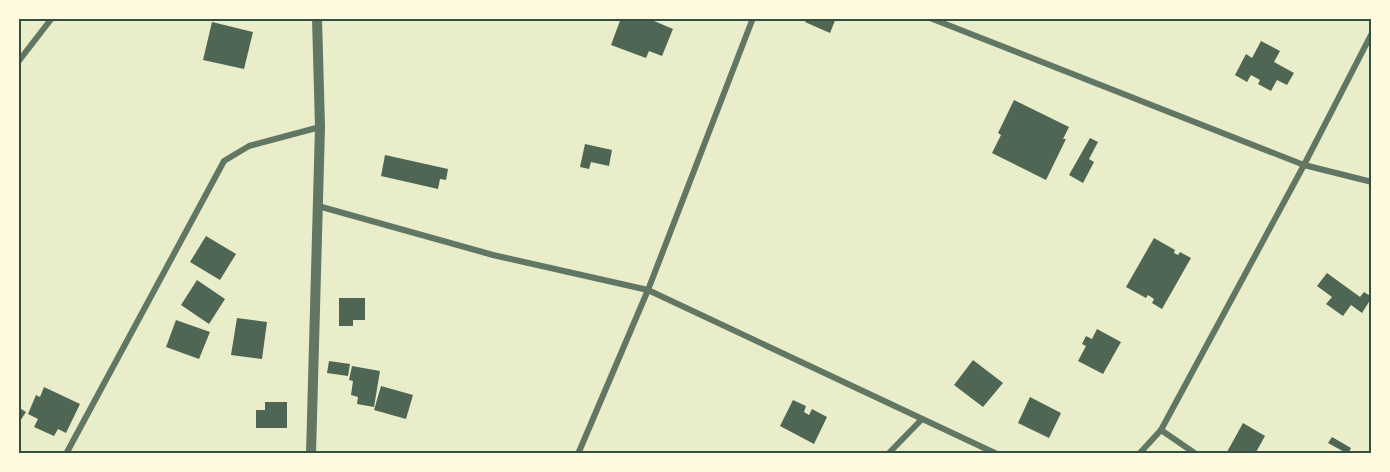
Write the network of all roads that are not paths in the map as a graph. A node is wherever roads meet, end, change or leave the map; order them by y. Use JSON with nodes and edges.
{"nodes":[{"id":1,"x":52,"y":18,"type":"edge"},
{"id":2,"x":317,"y":18,"type":"edge"},
{"id":3,"x":753,"y":18,"type":"edge"},
{"id":4,"x":930,"y":18,"type":"edge"},
{"id":5,"x":1372,"y":33,"type":"edge"},
{"id":6,"x":18,"y":62,"type":"edge"},
{"id":7,"x":320,"y":127,"type":"junction"},
{"id":8,"x":1304,"y":165,"type":"junction"},
{"id":9,"x":1372,"y":182,"type":"edge"},
{"id":10,"x":318,"y":206,"type":"junction"},
{"id":11,"x":648,"y":290,"type":"junction"},
{"id":12,"x":922,"y":419,"type":"junction"},
{"id":13,"x":1161,"y":430,"type":"junction"},
{"id":14,"x":66,"y":454,"type":"edge"},
{"id":15,"x":311,"y":454,"type":"edge"},
{"id":16,"x":578,"y":454,"type":"edge"},
{"id":17,"x":888,"y":454,"type":"edge"},
{"id":18,"x":997,"y":454,"type":"edge"},
{"id":19,"x":1139,"y":454,"type":"edge"},
{"id":20,"x":1196,"y":454,"type":"edge"}],
"edges":[{"from":1,"to":6,"type":"street"},
{"from":2,"to":7,"type":"street"},
{"from":3,"to":11,"type":"street"},
{"from":4,"to":8,"type":"street"},
{"from":5,"to":8,"type":"street"},
{"from":7,"to":10,"type":"street"},
{"from":7,"to":14,"type":"street"},
{"from":8,"to":9,"type":"street"},
{"from":8,"to":13,"type":"street"},
{"from":10,"to":11,"type":"street"},
{"from":10,"to":15,"type":"street"},
{"from":11,"to":12,"type":"street"},
{"from":11,"to":16,"type":"street"},
{"from":12,"to":17,"type":"street"},
{"from":12,"to":18,"type":"street"},
{"from":13,"to":19,"type":"street"},
{"from":13,"to":20,"type":"street"}]}
